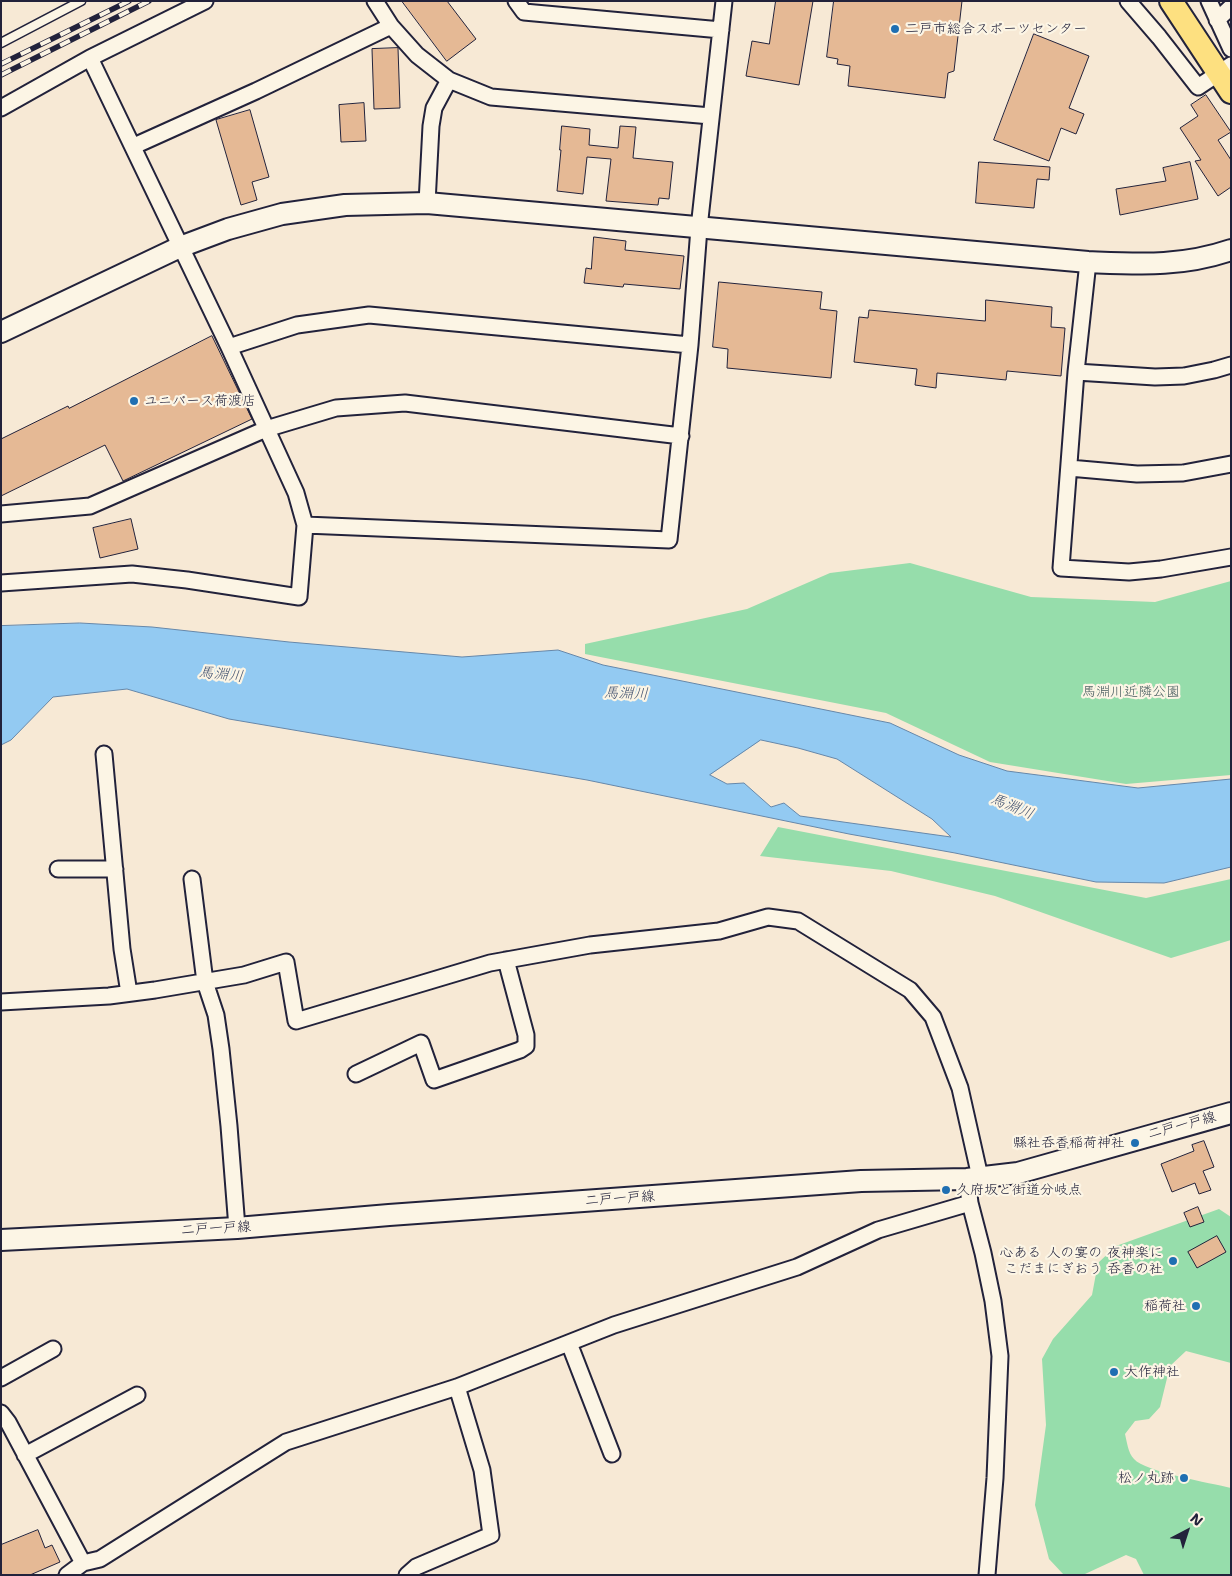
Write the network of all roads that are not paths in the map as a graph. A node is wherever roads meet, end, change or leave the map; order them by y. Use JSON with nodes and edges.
{"nodes":[{"id":1,"x":81,"y":1,"type":"edge"},
{"id":2,"x":205,"y":1,"type":"edge"},
{"id":3,"x":374,"y":1,"type":"edge"},
{"id":4,"x":516,"y":1,"type":"edge"},
{"id":5,"x":724,"y":1,"type":"edge"},
{"id":6,"x":1128,"y":1,"type":"edge"},
{"id":7,"x":1170,"y":1,"type":"edge"},
{"id":8,"x":1209,"y":1,"type":"edge"},
{"id":9,"x":1231,"y":7,"type":"edge"},
{"id":10,"x":1217,"y":20,"type":"junction"},
{"id":11,"x":391,"y":26,"type":"junction"},
{"id":12,"x":722,"y":30,"type":"junction"},
{"id":13,"x":1,"y":43,"type":"edge"},
{"id":14,"x":1231,"y":49,"type":"edge"},
{"id":15,"x":90,"y":58,"type":"junction"},
{"id":16,"x":1227,"y":77,"type":"edge"},
{"id":17,"x":449,"y":80,"type":"junction"},
{"id":18,"x":1,"y":108,"type":"edge"},
{"id":19,"x":711,"y":116,"type":"junction"},
{"id":20,"x":134,"y":146,"type":"junction"},
{"id":21,"x":427,"y":203,"type":"junction"},
{"id":22,"x":699,"y":228,"type":"junction"},
{"id":23,"x":180,"y":247,"type":"junction"},
{"id":24,"x":1231,"y":250,"type":"edge"},
{"id":25,"x":1088,"y":262,"type":"junction"},
{"id":26,"x":1,"y":332,"type":"edge"},
{"id":27,"x":690,"y":345,"type":"junction"},
{"id":28,"x":229,"y":347,"type":"junction"},
{"id":29,"x":1231,"y":365,"type":"edge"},
{"id":30,"x":1076,"y":372,"type":"junction"},
{"id":31,"x":266,"y":429,"type":"junction"},
{"id":32,"x":681,"y":436,"type":"junction"},
{"id":33,"x":1231,"y":464,"type":"edge"},
{"id":34,"x":1069,"y":468,"type":"junction"},
{"id":35,"x":1,"y":514,"type":"edge"},
{"id":36,"x":305,"y":525,"type":"junction"},
{"id":37,"x":1231,"y":557,"type":"edge"},
{"id":38,"x":1,"y":583,"type":"edge"},
{"id":39,"x":104,"y":754,"type":"dead end"},
{"id":40,"x":58,"y":869,"type":"dead end"},
{"id":41,"x":115,"y":869,"type":"junction"},
{"id":42,"x":192,"y":879,"type":"dead end"},
{"id":43,"x":506,"y":960,"type":"junction"},
{"id":44,"x":204,"y":982,"type":"junction"},
{"id":45,"x":129,"y":993,"type":"junction"},
{"id":46,"x":1,"y":1002,"type":"edge"},
{"id":47,"x":356,"y":1074,"type":"dead end"},
{"id":48,"x":1231,"y":1113,"type":"edge"},
{"id":49,"x":974,"y":1178,"type":"junction"},
{"id":50,"x":970,"y":1203,"type":"junction"},
{"id":51,"x":237,"y":1228,"type":"junction"},
{"id":52,"x":1,"y":1240,"type":"edge"},
{"id":53,"x":569,"y":1343,"type":"junction"},
{"id":54,"x":53,"y":1349,"type":"dead end"},
{"id":55,"x":1,"y":1378,"type":"edge"},
{"id":56,"x":457,"y":1387,"type":"junction"},
{"id":57,"x":137,"y":1395,"type":"dead end"},
{"id":58,"x":1,"y":1413,"type":"edge"},
{"id":59,"x":612,"y":1454,"type":"dead end"},
{"id":60,"x":25,"y":1455,"type":"junction"},
{"id":61,"x":82,"y":1563,"type":"junction"},
{"id":62,"x":68,"y":1575,"type":"edge"},
{"id":63,"x":407,"y":1575,"type":"edge"},
{"id":64,"x":987,"y":1575,"type":"edge"}],
"edges":[{"from":1,"to":13,"type":"lane"},
{"from":2,"to":15,"type":"street"},
{"from":3,"to":11,"type":"street"},
{"from":4,"to":12,"type":"street"},
{"from":5,"to":12,"type":"street"},
{"from":6,"to":16,"type":"street"},
{"from":7,"to":16,"type":"main road"},
{"from":8,"to":10,"type":"street"},
{"from":9,"to":10,"type":"street"},
{"from":10,"to":14,"type":"street"},
{"from":11,"to":17,"type":"street"},
{"from":11,"to":20,"type":"street"},
{"from":12,"to":19,"type":"street"},
{"from":15,"to":18,"type":"street"},
{"from":15,"to":20,"type":"street"},
{"from":17,"to":19,"type":"street"},
{"from":17,"to":21,"type":"street"},
{"from":19,"to":22,"type":"street"},
{"from":20,"to":23,"type":"street"},
{"from":21,"to":22,"type":"street"},
{"from":21,"to":23,"type":"street"},
{"from":22,"to":25,"type":"street"},
{"from":22,"to":27,"type":"street"},
{"from":23,"to":26,"type":"street"},
{"from":23,"to":28,"type":"street"},
{"from":24,"to":25,"type":"street"},
{"from":25,"to":30,"type":"street"},
{"from":27,"to":28,"type":"street"},
{"from":27,"to":32,"type":"street"},
{"from":28,"to":31,"type":"street"},
{"from":29,"to":30,"type":"street"},
{"from":30,"to":34,"type":"street"},
{"from":31,"to":32,"type":"street"},
{"from":31,"to":35,"type":"street"},
{"from":31,"to":36,"type":"street"},
{"from":32,"to":36,"type":"street"},
{"from":33,"to":34,"type":"street"},
{"from":34,"to":37,"type":"street"},
{"from":36,"to":38,"type":"street"},
{"from":39,"to":41,"type":"street"},
{"from":40,"to":41,"type":"street"},
{"from":41,"to":45,"type":"street"},
{"from":42,"to":44,"type":"street"},
{"from":43,"to":44,"type":"street"},
{"from":43,"to":47,"type":"street"},
{"from":43,"to":49,"type":"street"},
{"from":44,"to":45,"type":"street"},
{"from":44,"to":51,"type":"street"},
{"from":45,"to":46,"type":"street"},
{"from":48,"to":49,"type":"street","name":"二戸一戸線"},
{"from":49,"to":50,"type":"street"},
{"from":49,"to":51,"type":"street","name":"二戸一戸線"},
{"from":50,"to":53,"type":"street"},
{"from":50,"to":64,"type":"street"},
{"from":51,"to":52,"type":"street","name":"二戸一戸線"},
{"from":53,"to":56,"type":"street"},
{"from":53,"to":59,"type":"street"},
{"from":54,"to":55,"type":"street"},
{"from":56,"to":61,"type":"street"},
{"from":56,"to":63,"type":"street"},
{"from":57,"to":60,"type":"street"},
{"from":58,"to":60,"type":"street"},
{"from":60,"to":61,"type":"street"},
{"from":61,"to":62,"type":"street"}]}
